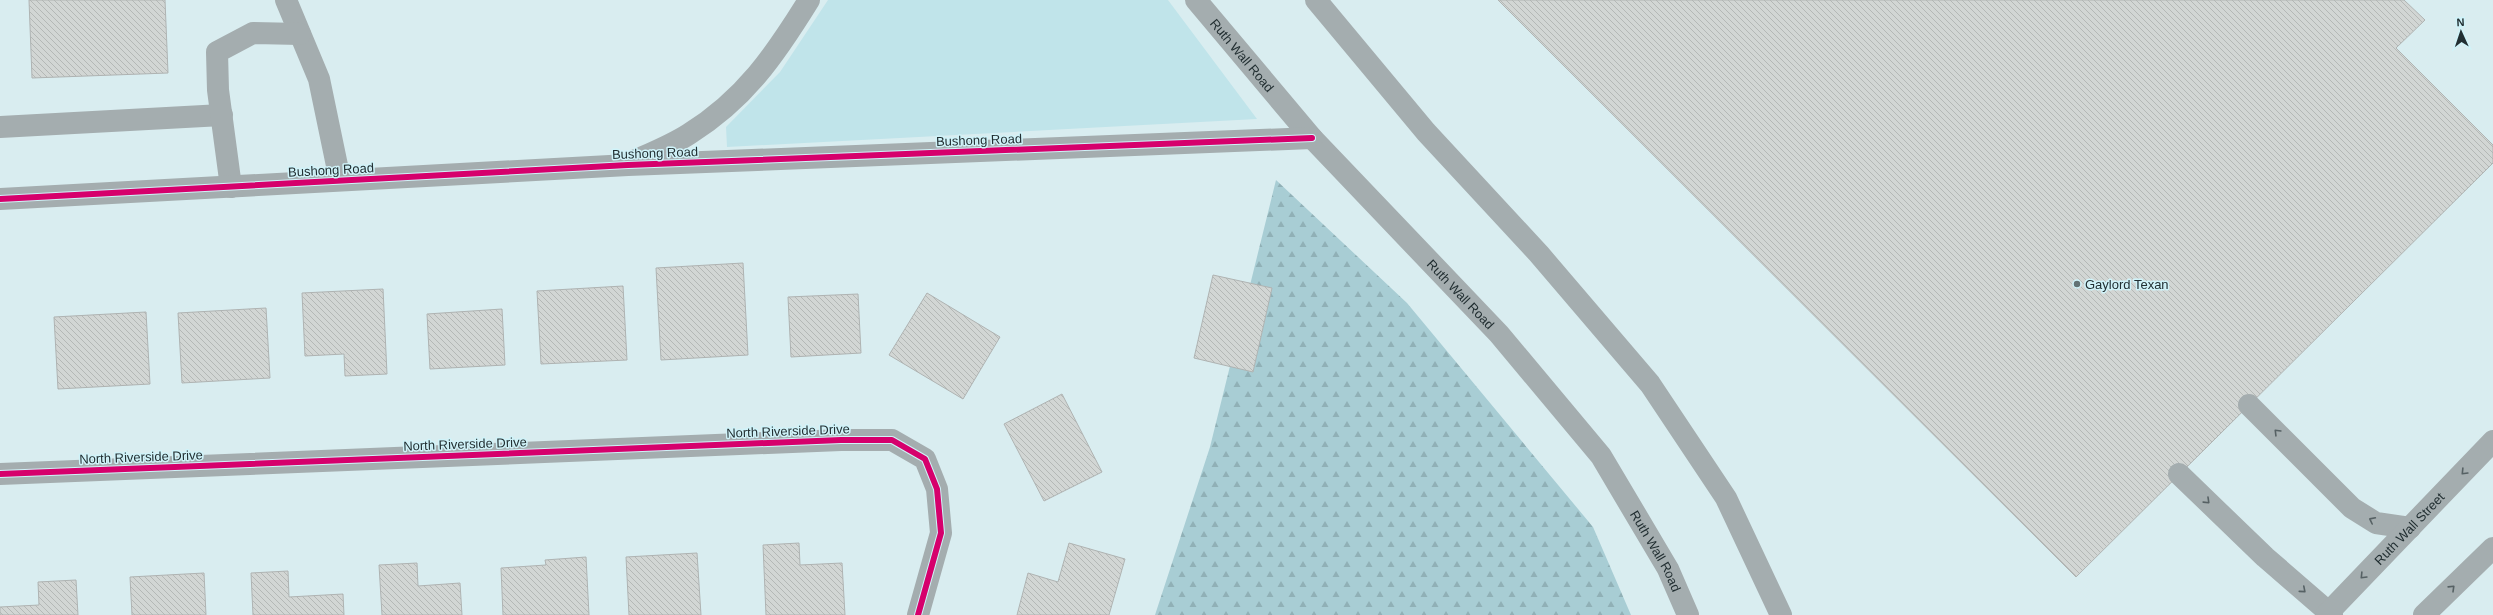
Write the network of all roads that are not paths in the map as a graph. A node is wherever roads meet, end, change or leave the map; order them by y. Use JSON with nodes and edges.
{"nodes":[{"id":1,"x":286,"y":0,"type":"edge"},
{"id":2,"x":809,"y":0,"type":"edge"},
{"id":3,"x":1196,"y":0,"type":"edge"},
{"id":4,"x":1316,"y":0,"type":"edge"},
{"id":5,"x":300,"y":34,"type":"junction"},
{"id":6,"x":222,"y":115,"type":"junction"},
{"id":7,"x":0,"y":127,"type":"edge"},
{"id":8,"x":1312,"y":138,"type":"junction"},
{"id":9,"x":628,"y":165,"type":"junction"},
{"id":10,"x":340,"y":180,"type":"junction"},
{"id":11,"x":231,"y":187,"type":"junction"},
{"id":12,"x":0,"y":199,"type":"edge"},
{"id":13,"x":2249,"y":405,"type":"dead end"},
{"id":14,"x":2493,"y":441,"type":"edge"},
{"id":15,"x":0,"y":474,"type":"edge"},
{"id":16,"x":2180,"y":474,"type":"dead end"},
{"id":17,"x":2410,"y":528,"type":"junction"},
{"id":18,"x":2493,"y":548,"type":"edge"},
{"id":19,"x":2329,"y":614,"type":"edge"},
{"id":20,"x":918,"y":615,"type":"edge"},
{"id":21,"x":1688,"y":615,"type":"edge"},
{"id":22,"x":1781,"y":615,"type":"edge"},
{"id":23,"x":2424,"y":615,"type":"edge"}],
"edges":[{"from":1,"to":5,"type":"street"},
{"from":2,"to":9,"type":"street","name":"Bushong Road"},
{"from":3,"to":8,"type":"street","name":"Ruth Wall Road"},
{"from":4,"to":22,"type":"street"},
{"from":5,"to":6,"type":"street"},
{"from":5,"to":10,"type":"street"},
{"from":6,"to":7,"type":"street"},
{"from":6,"to":11,"type":"street"},
{"from":8,"to":9,"type":"street","name":"Bushong Road"},
{"from":8,"to":21,"type":"street","name":"Ruth Wall Road"},
{"from":9,"to":10,"type":"street","name":"Bushong Road"},
{"from":10,"to":11,"type":"street","name":"Bushong Road"},
{"from":11,"to":12,"type":"street","name":"Bushong Road"},
{"from":17,"to":13,"type":"street","one_way":true},
{"from":14,"to":17,"type":"street","name":"Ruth Wall Street","one_way":true},
{"from":15,"to":20,"type":"street","name":"North Riverside Drive"},
{"from":16,"to":19,"type":"street","one_way":true},
{"from":17,"to":19,"type":"street","name":"Ruth Wall Street","one_way":true},
{"from":23,"to":18,"type":"street","one_way":true}]}
